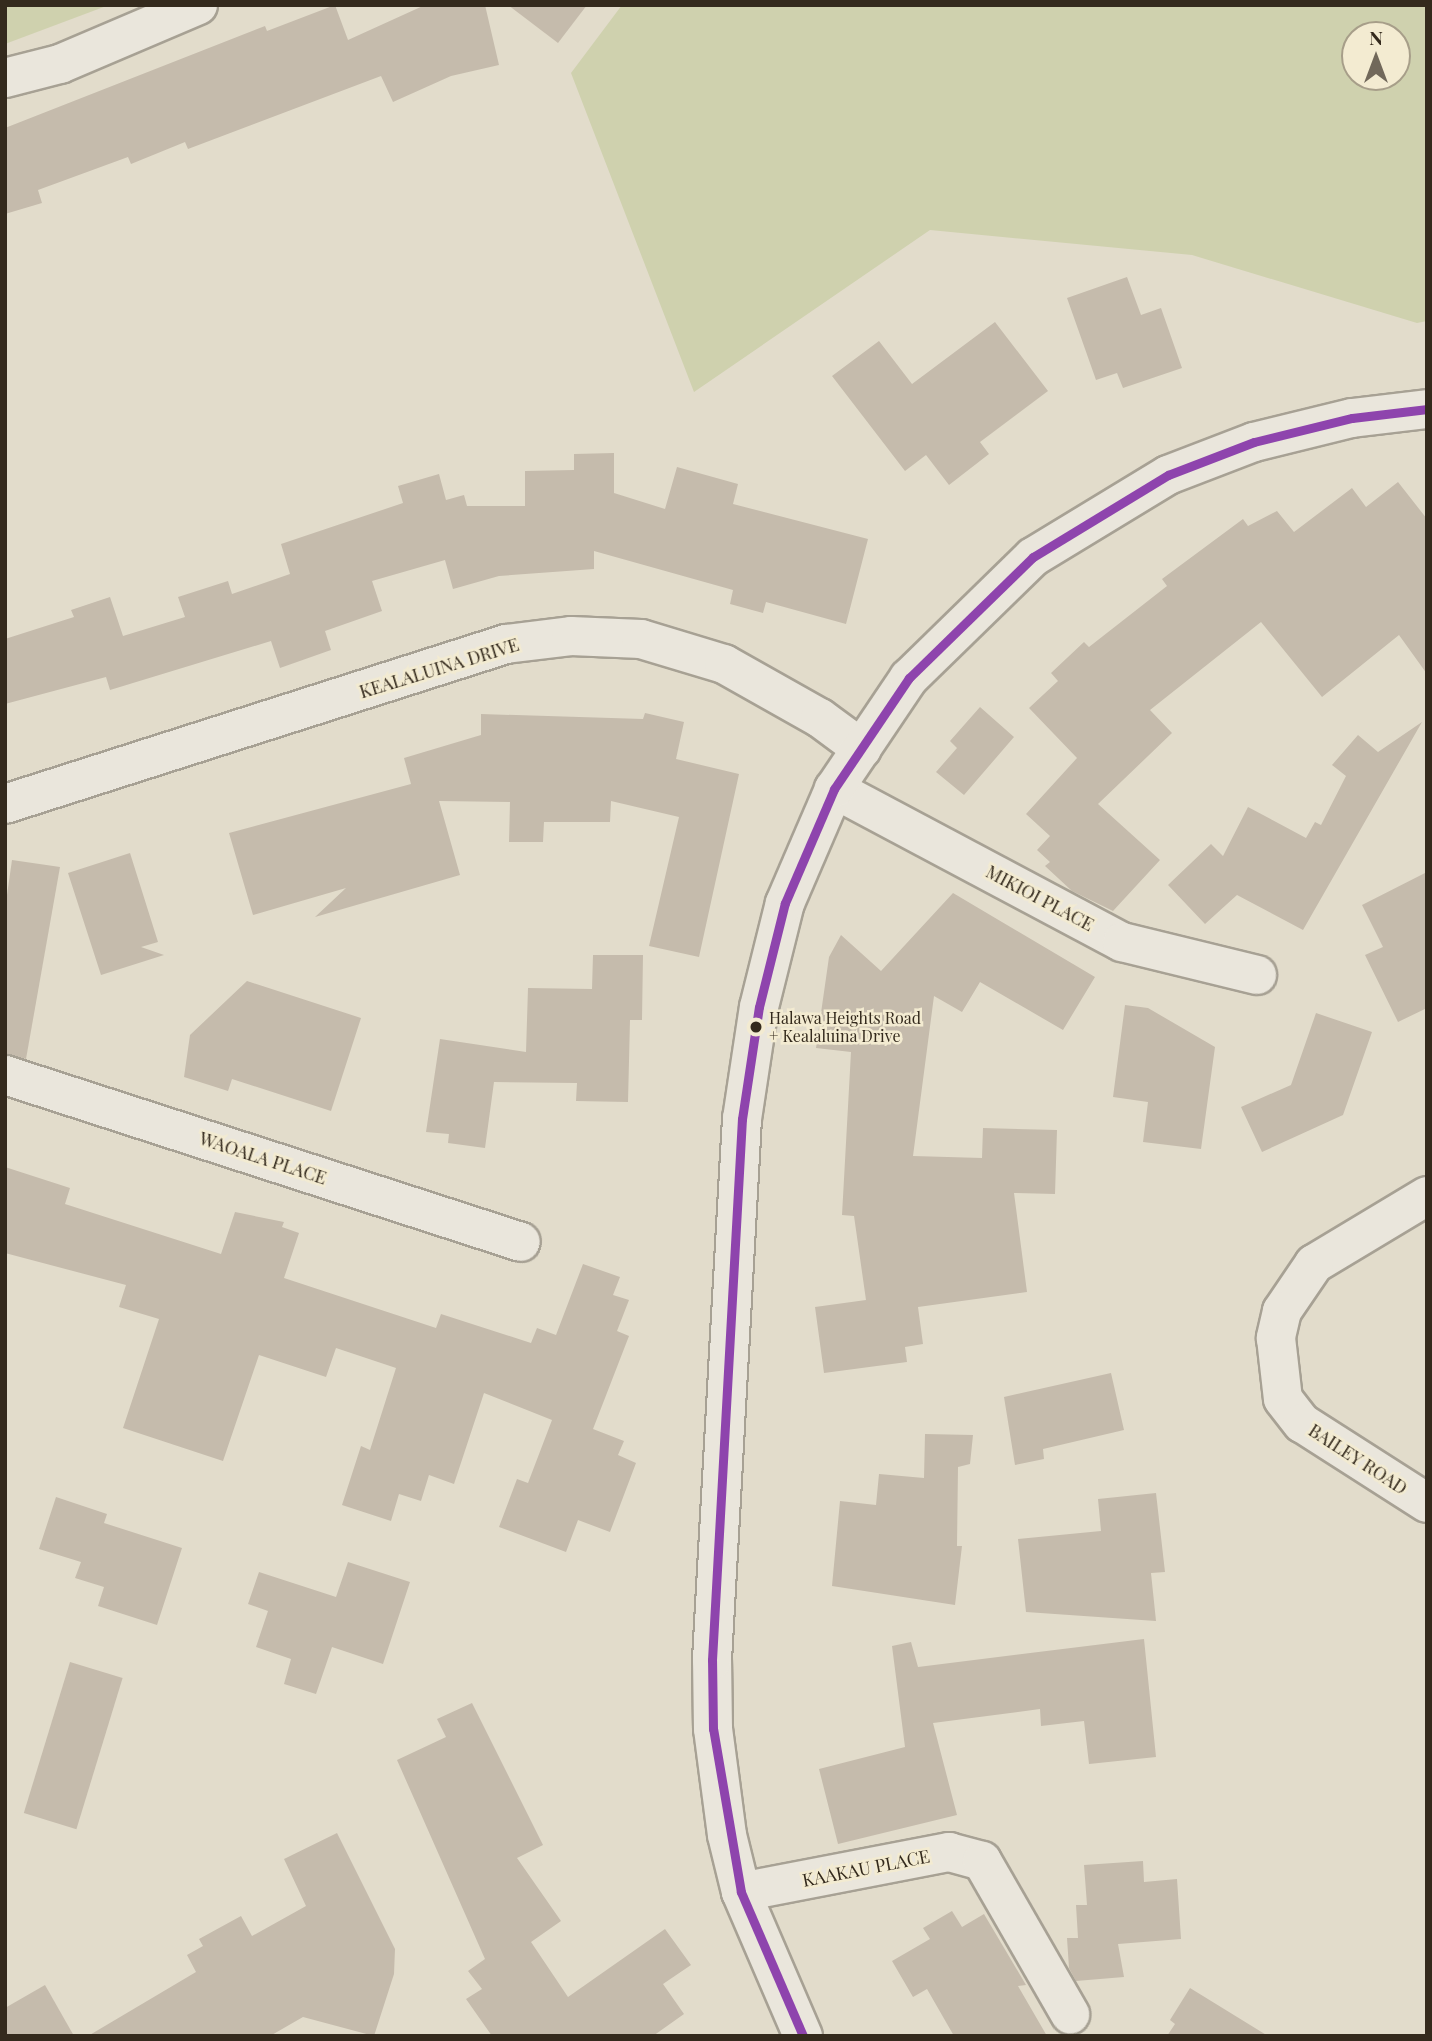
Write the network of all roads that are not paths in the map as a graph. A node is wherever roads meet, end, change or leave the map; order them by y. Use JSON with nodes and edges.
{"nodes":[{"id":1,"x":198,"y":5,"type":"edge"},
{"id":2,"x":5,"y":78,"type":"edge"},
{"id":3,"x":1427,"y":408,"type":"edge"},
{"id":4,"x":862,"y":749,"type":"junction"},
{"id":5,"x":834,"y":789,"type":"junction"},
{"id":6,"x":5,"y":804,"type":"edge"},
{"id":7,"x":1258,"y":975,"type":"dead end"},
{"id":8,"x":5,"y":1075,"type":"edge"},
{"id":9,"x":1427,"y":1196,"type":"edge"},
{"id":10,"x":521,"y":1242,"type":"dead end"},
{"id":11,"x":1427,"y":1503,"type":"edge"},
{"id":12,"x":741,"y":1892,"type":"junction"},
{"id":13,"x":1070,"y":2014,"type":"dead end"},
{"id":14,"x":803,"y":2036,"type":"edge"}],
"edges":[{"from":1,"to":2,"type":"street"},
{"from":3,"to":4,"type":"street"},
{"from":4,"to":5,"type":"street"},
{"from":4,"to":6,"type":"street","name":"KEALALUINA DRIVE"},
{"from":5,"to":7,"type":"street","name":"MIKIOI PLACE"},
{"from":5,"to":12,"type":"street"},
{"from":8,"to":10,"type":"street","name":"WAOALA PLACE"},
{"from":9,"to":11,"type":"street","name":"BAILEY ROAD"},
{"from":12,"to":13,"type":"street","name":"KAAKAU PLACE"},
{"from":12,"to":14,"type":"street"}]}
